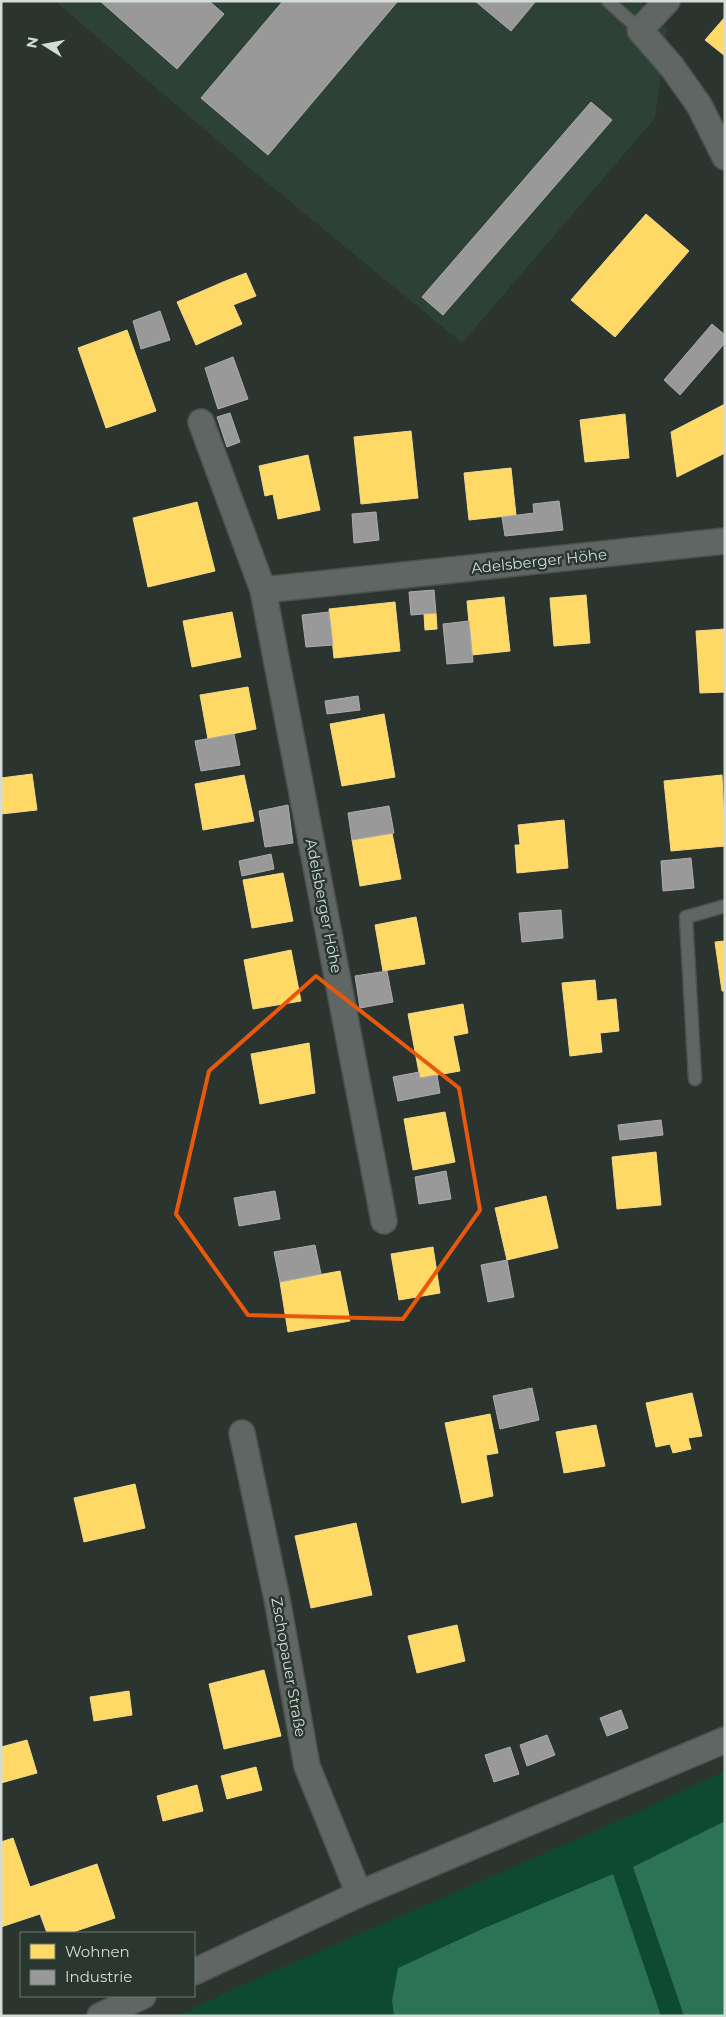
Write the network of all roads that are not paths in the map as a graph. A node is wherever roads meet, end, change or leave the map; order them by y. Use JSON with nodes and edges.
{"nodes":[{"id":1,"x":608,"y":1,"type":"edge"},
{"id":2,"x":668,"y":1,"type":"edge"},
{"id":3,"x":640,"y":30,"type":"junction"},
{"id":4,"x":725,"y":157,"type":"edge"},
{"id":5,"x":201,"y":422,"type":"dead end"},
{"id":6,"x":725,"y":541,"type":"edge"},
{"id":7,"x":263,"y":590,"type":"junction"},
{"id":8,"x":725,"y":906,"type":"edge"},
{"id":9,"x":695,"y":1079,"type":"dead end"},
{"id":10,"x":384,"y":1221,"type":"dead end"},
{"id":11,"x":242,"y":1433,"type":"dead end"},
{"id":12,"x":725,"y":1740,"type":"edge"},
{"id":13,"x":359,"y":1894,"type":"junction"},
{"id":14,"x":195,"y":1972,"type":"edge"},
{"id":15,"x":141,"y":1997,"type":"edge"},
{"id":16,"x":100,"y":2016,"type":"edge"}],
"edges":[{"from":1,"to":3,"type":"lane"},
{"from":2,"to":3,"type":"street"},
{"from":3,"to":4,"type":"street"},
{"from":5,"to":7,"type":"street","name":"Adelsberger Höhe"},
{"from":6,"to":7,"type":"street","name":"Adelsberger Höhe"},
{"from":7,"to":10,"type":"street","name":"Adelsberger Höhe"},
{"from":8,"to":9,"type":"lane"},
{"from":11,"to":13,"type":"street","name":"Zschopauer Straße"},
{"from":12,"to":13,"type":"street"},
{"from":13,"to":14,"type":"street"},
{"from":15,"to":16,"type":"street"}]}
